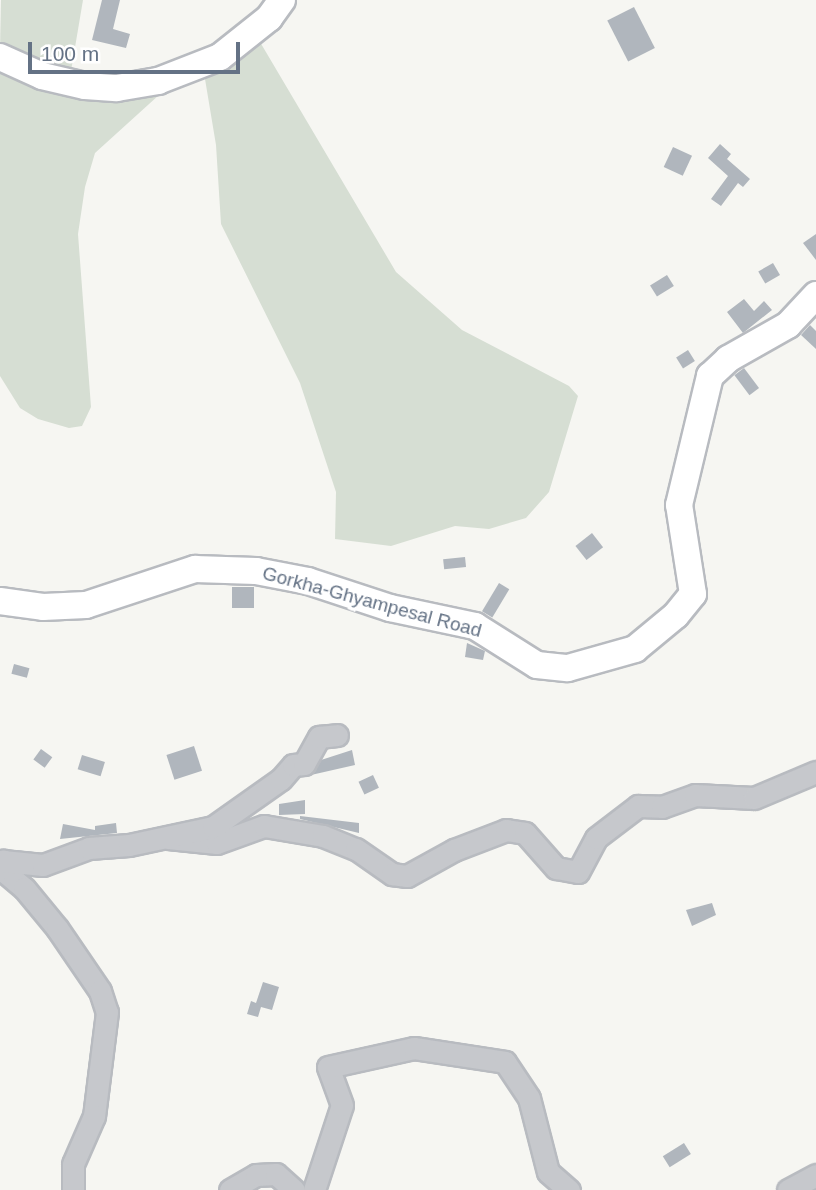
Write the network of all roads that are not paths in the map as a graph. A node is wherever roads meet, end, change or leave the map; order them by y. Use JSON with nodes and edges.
{"nodes":[{"id":1,"x":282,"y":0,"type":"edge"},
{"id":2,"x":0,"y":57,"type":"edge"},
{"id":3,"x":816,"y":295,"type":"edge"},
{"id":4,"x":0,"y":601,"type":"edge"},
{"id":5,"x":337,"y":735,"type":"dead end"},
{"id":6,"x":816,"y":772,"type":"edge"},
{"id":7,"x":169,"y":838,"type":"junction"},
{"id":8,"x":0,"y":868,"type":"edge"},
{"id":9,"x":816,"y":1174,"type":"edge"},
{"id":10,"x":73,"y":1190,"type":"edge"},
{"id":11,"x":230,"y":1190,"type":"edge"},
{"id":12,"x":294,"y":1190,"type":"edge"},
{"id":13,"x":314,"y":1190,"type":"edge"},
{"id":14,"x":569,"y":1190,"type":"edge"},
{"id":15,"x":788,"y":1190,"type":"edge"}],
"edges":[{"from":1,"to":2,"type":"main road"},
{"from":3,"to":4,"type":"main road","name":"Gorkha-Ghyampesal Road"},
{"from":5,"to":7,"type":"street"},
{"from":6,"to":7,"type":"street"},
{"from":7,"to":8,"type":"street"},
{"from":8,"to":10,"type":"street"},
{"from":9,"to":15,"type":"street"},
{"from":11,"to":12,"type":"street"},
{"from":13,"to":14,"type":"street"}]}
